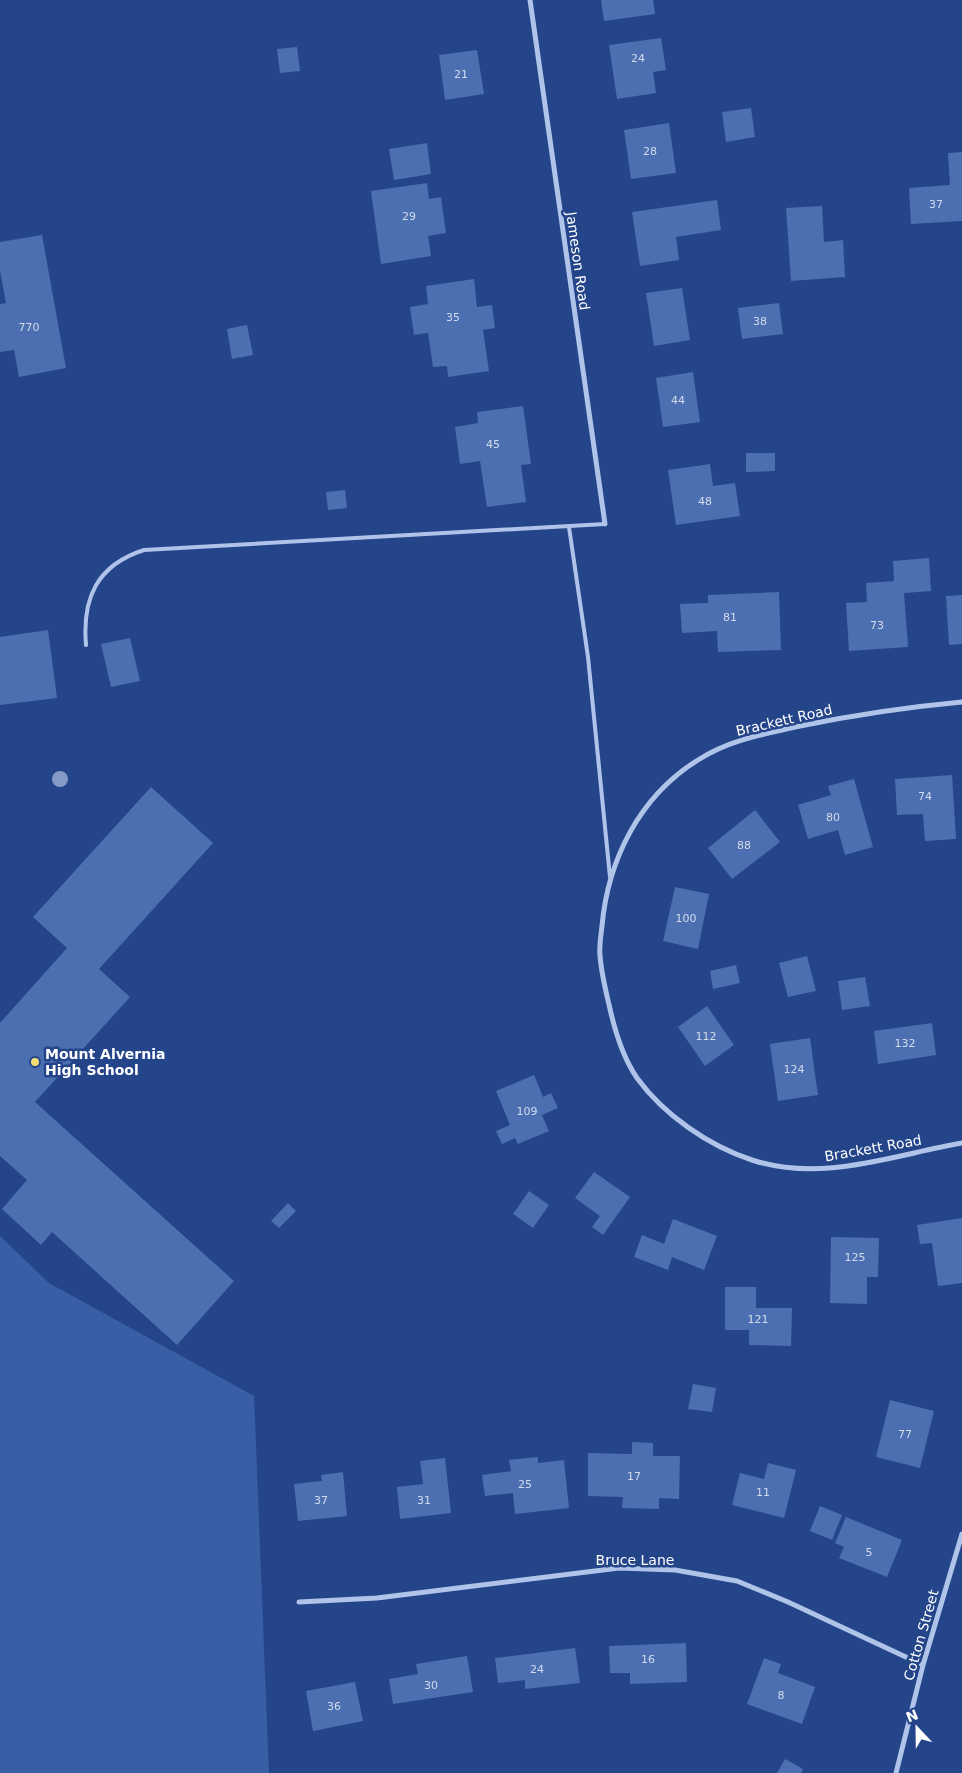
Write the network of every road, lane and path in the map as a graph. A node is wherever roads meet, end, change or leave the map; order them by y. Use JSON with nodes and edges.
{"nodes":[{"id":1,"x":530,"y":0,"type":"edge"},
{"id":2,"x":605,"y":524,"type":"joint"},
{"id":3,"x":568,"y":527,"type":"junction"},
{"id":4,"x":86,"y":645,"type":"dead end"},
{"id":5,"x":962,"y":702,"type":"edge"},
{"id":6,"x":610,"y":877,"type":"junction"},
{"id":7,"x":962,"y":1143,"type":"edge"},
{"id":8,"x":962,"y":1534,"type":"edge"},
{"id":9,"x":299,"y":1602,"type":"dead end"},
{"id":10,"x":923,"y":1665,"type":"junction"},
{"id":11,"x":896,"y":1773,"type":"edge"}],
"edges":[{"from":1,"to":2,"type":"street","name":"Jameson Road"},
{"from":2,"to":3,"type":"lane"},
{"from":3,"to":4,"type":"lane"},
{"from":3,"to":6,"type":"lane"},
{"from":5,"to":6,"type":"street","name":"Brackett Road"},
{"from":6,"to":7,"type":"street","name":"Brackett Road"},
{"from":8,"to":10,"type":"street","name":"Cotton Street"},
{"from":9,"to":10,"type":"street","name":"Bruce Lane"},
{"from":10,"to":11,"type":"street","name":"Cotton Street"}]}
